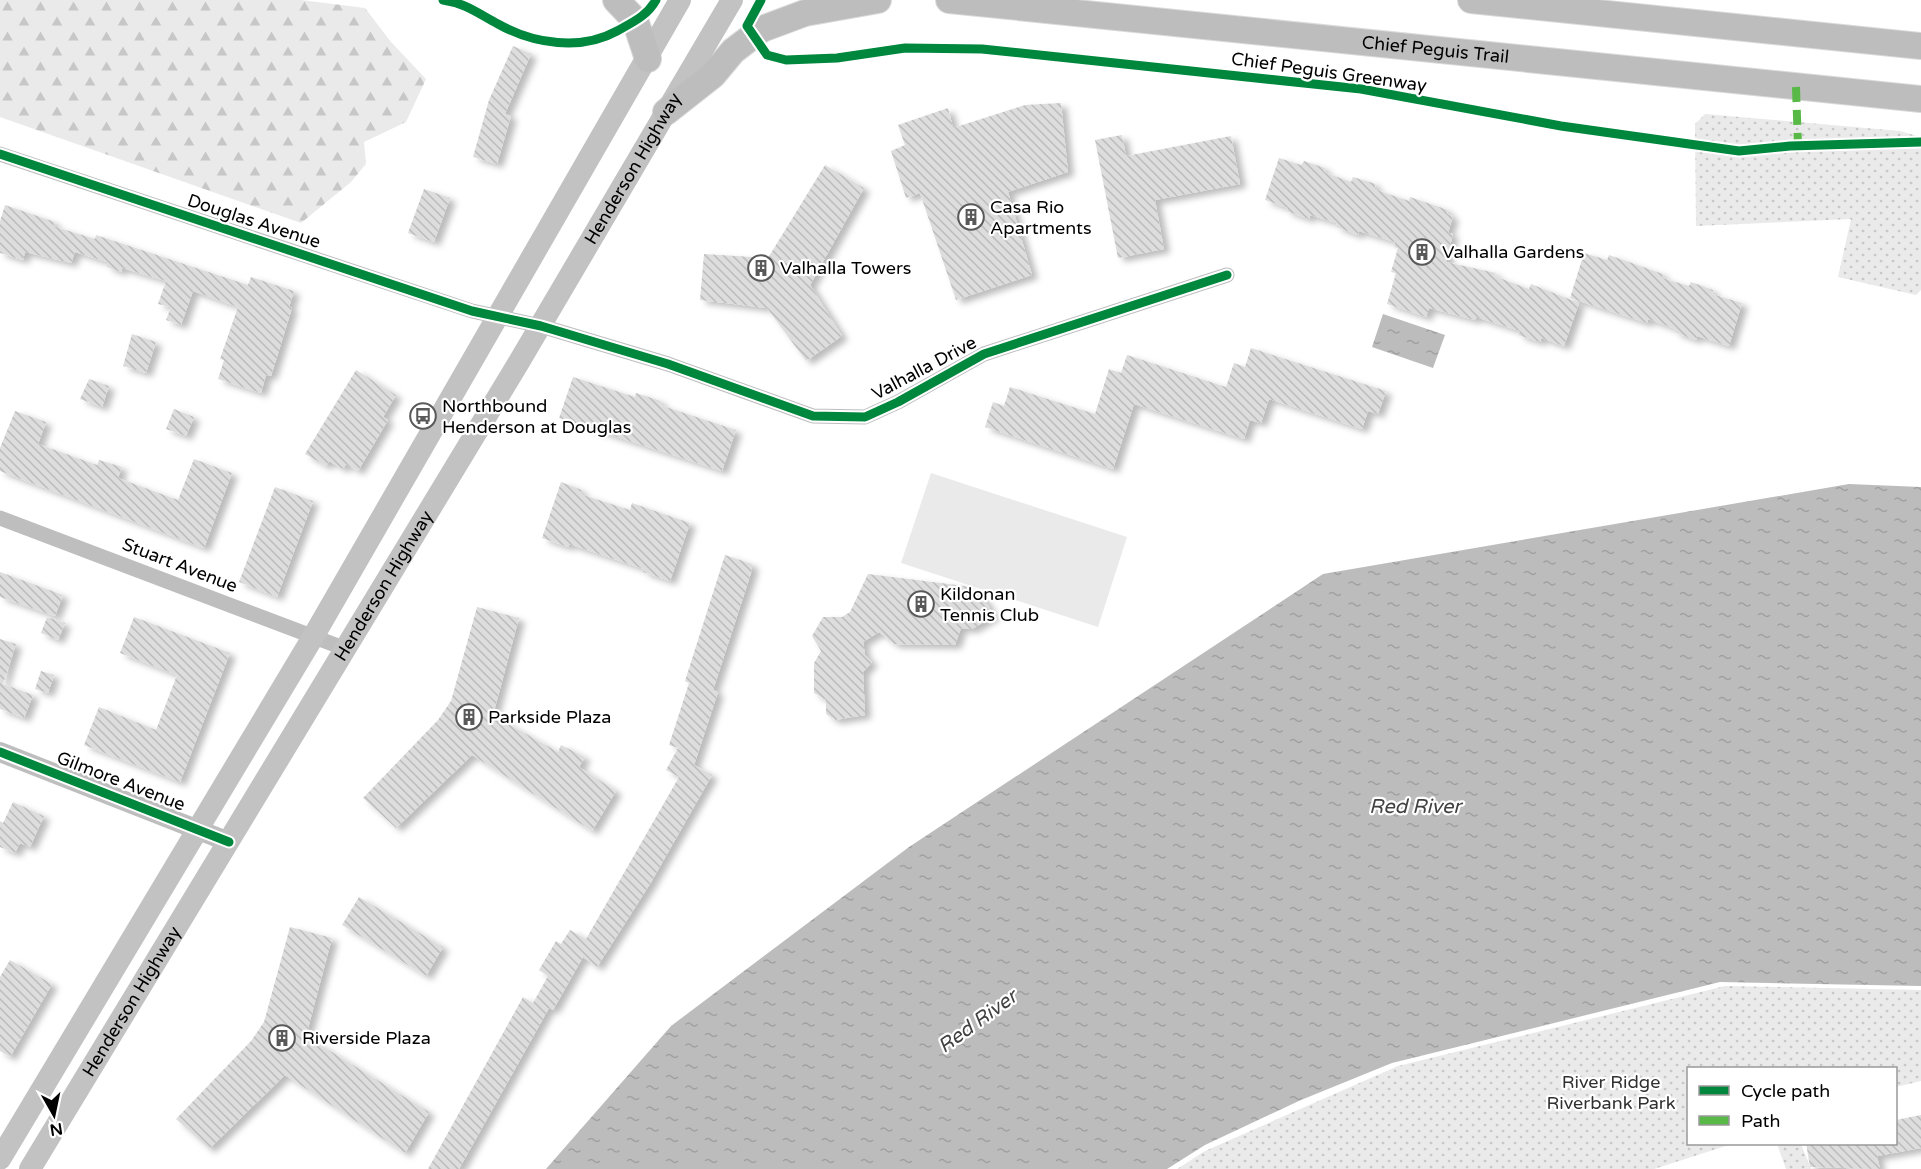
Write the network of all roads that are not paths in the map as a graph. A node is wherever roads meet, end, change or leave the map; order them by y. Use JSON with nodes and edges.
{"nodes":[{"id":1,"x":616,"y":0,"type":"edge"},
{"id":2,"x":680,"y":0,"type":"edge"},
{"id":3,"x":732,"y":0,"type":"edge"},
{"id":4,"x":878,"y":0,"type":"edge"},
{"id":5,"x":948,"y":0,"type":"edge"},
{"id":6,"x":1471,"y":0,"type":"edge"},
{"id":7,"x":1921,"y":46,"type":"edge"},
{"id":8,"x":648,"y":59,"type":"junction"},
{"id":9,"x":1921,"y":99,"type":"edge"},
{"id":10,"x":666,"y":112,"type":"junction"},
{"id":11,"x":0,"y":154,"type":"edge"},
{"id":12,"x":1227,"y":275,"type":"dead end"},
{"id":13,"x":498,"y":316,"type":"junction"},
{"id":14,"x":541,"y":326,"type":"junction"},
{"id":15,"x":0,"y":518,"type":"edge"},
{"id":16,"x":313,"y":637,"type":"junction"},
{"id":17,"x":346,"y":649,"type":"junction"},
{"id":18,"x":0,"y":752,"type":"edge"},
{"id":19,"x":198,"y":829,"type":"junction"},
{"id":20,"x":229,"y":842,"type":"junction"},
{"id":21,"x":0,"y":1159,"type":"edge"},
{"id":22,"x":30,"y":1169,"type":"edge"}],
"edges":[{"from":1,"to":8,"type":"main road"},
{"from":2,"to":8,"type":"main road","name":"Henderson Highway"},
{"from":3,"to":10,"type":"main road","name":"Henderson Highway"},
{"from":4,"to":10,"type":"main road"},
{"from":5,"to":9,"type":"main road","name":"Chief Peguis Trail"},
{"from":6,"to":7,"type":"main road"},
{"from":8,"to":13,"type":"main road","name":"Henderson Highway"},
{"from":10,"to":14,"type":"main road","name":"Henderson Highway"},
{"from":11,"to":13,"type":"street","name":"Douglas Avenue"},
{"from":12,"to":14,"type":"street","name":"Valhalla Drive"},
{"from":13,"to":14,"type":"street","name":"Valhalla Drive"},
{"from":13,"to":16,"type":"main road","name":"Henderson Highway"},
{"from":14,"to":17,"type":"main road","name":"Henderson Highway"},
{"from":15,"to":16,"type":"street","name":"Stuart Avenue"},
{"from":16,"to":17,"type":"street","name":"Stuart Avenue"},
{"from":16,"to":19,"type":"main road","name":"Henderson Highway"},
{"from":17,"to":20,"type":"main road","name":"Henderson Highway"},
{"from":18,"to":19,"type":"street","name":"Gilmore Avenue"},
{"from":19,"to":20,"type":"street","name":"Gilmore Avenue"},
{"from":19,"to":21,"type":"main road","name":"Henderson Highway"},
{"from":20,"to":22,"type":"main road","name":"Henderson Highway"}]}
